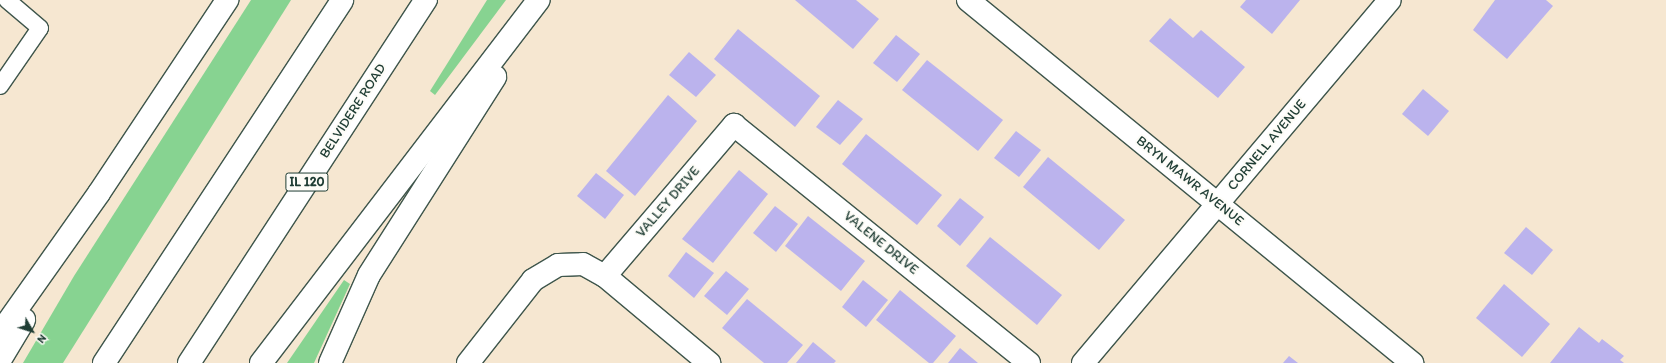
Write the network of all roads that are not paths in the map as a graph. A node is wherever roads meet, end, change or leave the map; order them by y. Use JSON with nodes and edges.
{"nodes":[{"id":1,"x":7,"y":0,"type":"edge"},
{"id":2,"x":227,"y":0,"type":"edge"},
{"id":3,"x":342,"y":0,"type":"edge"},
{"id":4,"x":426,"y":0,"type":"edge"},
{"id":5,"x":539,"y":0,"type":"edge"},
{"id":6,"x":545,"y":0,"type":"edge"},
{"id":7,"x":968,"y":0,"type":"edge"},
{"id":8,"x":1390,"y":0,"type":"edge"},
{"id":9,"x":0,"y":86,"type":"edge"},
{"id":10,"x":732,"y":128,"type":"joint"},
{"id":11,"x":99,"y":193,"type":"junction"},
{"id":12,"x":1218,"y":203,"type":"junction"},
{"id":13,"x":605,"y":276,"type":"junction"},
{"id":14,"x":0,"y":333,"type":"edge"},
{"id":15,"x":0,"y":360,"type":"edge"},
{"id":16,"x":104,"y":363,"type":"edge"},
{"id":17,"x":189,"y":363,"type":"edge"},
{"id":18,"x":261,"y":363,"type":"edge"},
{"id":19,"x":330,"y":363,"type":"edge"},
{"id":20,"x":468,"y":363,"type":"edge"},
{"id":21,"x":709,"y":363,"type":"edge"},
{"id":22,"x":1030,"y":363,"type":"edge"},
{"id":23,"x":1083,"y":363,"type":"edge"},
{"id":24,"x":1412,"y":363,"type":"edge"}],
"edges":[{"from":1,"to":9,"type":"lane"},
{"from":2,"to":11,"type":"main road"},
{"from":3,"to":16,"type":"main road"},
{"from":4,"to":17,"type":"main road","name":"BELVIDERE ROAD","number":"IL 120"},
{"from":5,"to":18,"type":"main road"},
{"from":6,"to":19,"type":"main road"},
{"from":7,"to":12,"type":"main road","name":"BRYN MAWR AVENUE"},
{"from":8,"to":12,"type":"main road","name":"CORNELL AVENUE"},
{"from":10,"to":13,"type":"main road","name":"VALLEY DRIVE"},
{"from":10,"to":22,"type":"main road","name":"VALENE DRIVE"},
{"from":11,"to":14,"type":"main road"},
{"from":11,"to":15,"type":"main road"},
{"from":12,"to":23,"type":"main road","name":"CORNELL AVENUE"},
{"from":12,"to":24,"type":"main road","name":"BRYN MAWR AVENUE"},
{"from":13,"to":20,"type":"main road"},
{"from":13,"to":21,"type":"main road"}]}
